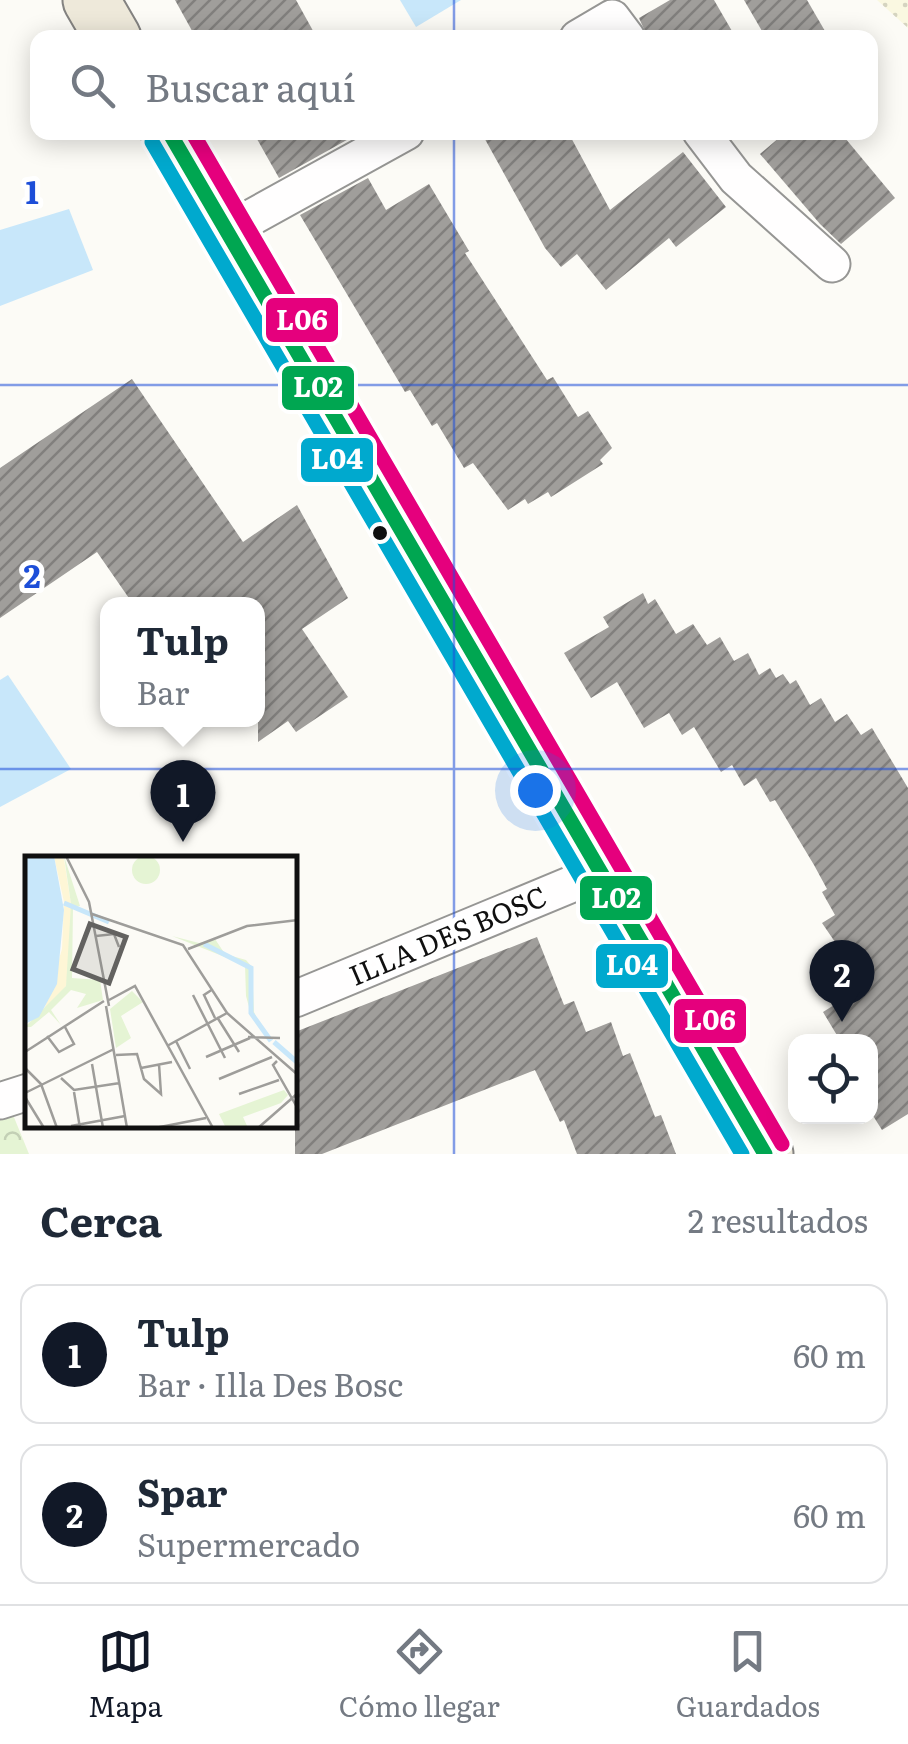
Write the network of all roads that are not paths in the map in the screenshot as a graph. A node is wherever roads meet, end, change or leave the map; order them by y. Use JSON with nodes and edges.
{"nodes":[{"id":1,"x":91,"y":0,"type":"edge"},
{"id":2,"x":108,"y":30,"type":"edge"},
{"id":3,"x":592,"y":30,"type":"edge"},
{"id":4,"x":621,"y":30,"type":"edge"},
{"id":5,"x":174,"y":140,"type":"edge"},
{"id":6,"x":391,"y":140,"type":"edge"},
{"id":7,"x":707,"y":140,"type":"edge"},
{"id":8,"x":226,"y":231,"type":"junction"},
{"id":9,"x":832,"y":264,"type":"dead end"},
{"id":10,"x":600,"y":872,"type":"junction"},
{"id":11,"x":298,"y":998,"type":"edge"},
{"id":12,"x":25,"y":1093,"type":"edge"},
{"id":13,"x":0,"y":1101,"type":"edge"},
{"id":14,"x":765,"y":1154,"type":"edge"}],
"edges":[{"from":1,"to":2,"type":"main road"},
{"from":3,"to":4,"type":"street"},
{"from":5,"to":8,"type":"main road"},
{"from":6,"to":8,"type":"street"},
{"from":7,"to":9,"type":"street"},
{"from":8,"to":10,"type":"main road"},
{"from":10,"to":11,"type":"street","name":"ILLA DES BOSC"},
{"from":10,"to":14,"type":"main road"},
{"from":12,"to":13,"type":"street"}]}
